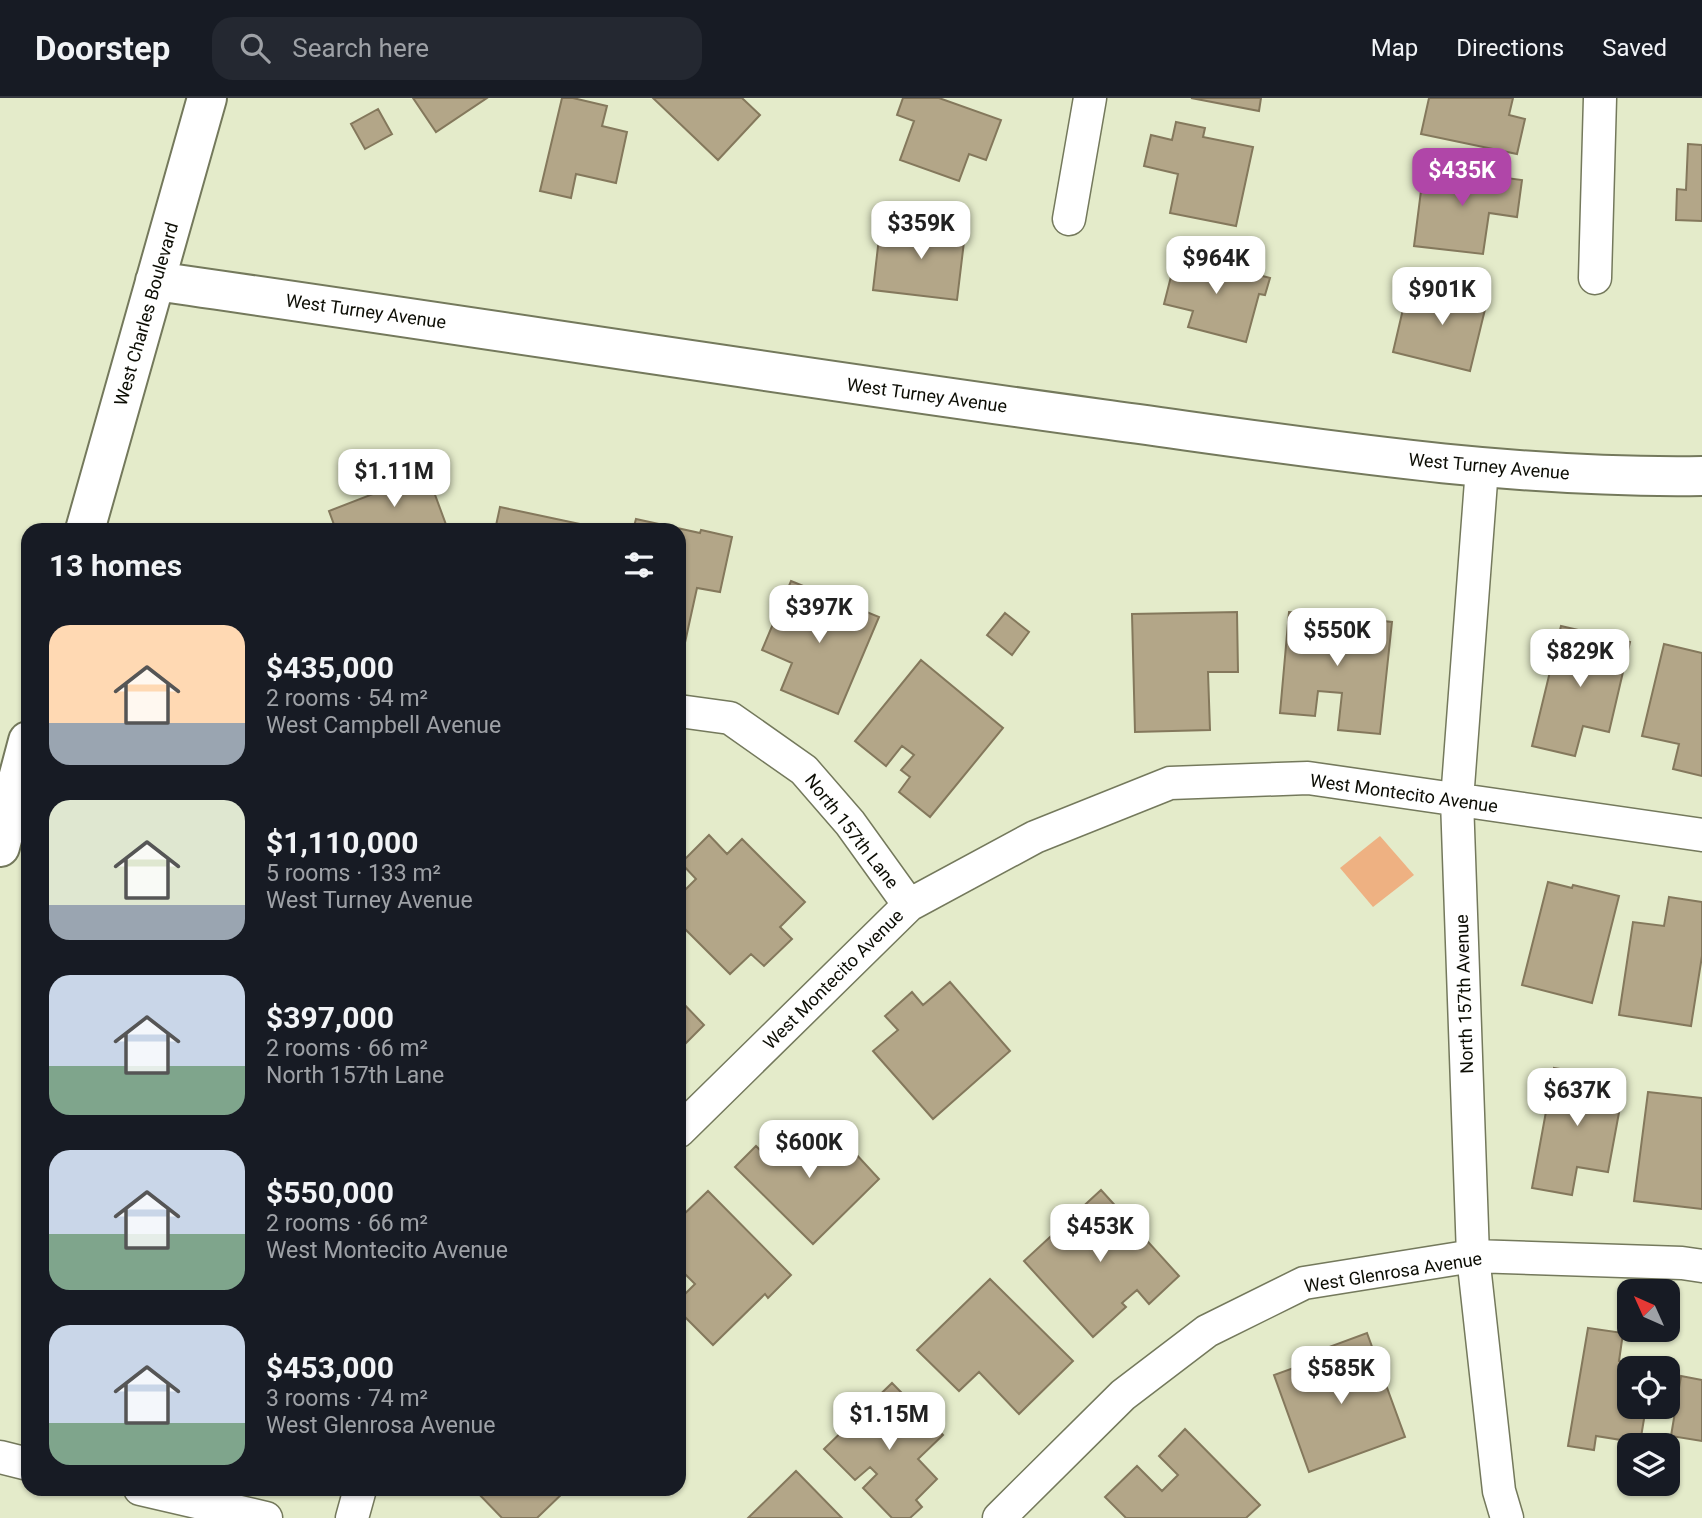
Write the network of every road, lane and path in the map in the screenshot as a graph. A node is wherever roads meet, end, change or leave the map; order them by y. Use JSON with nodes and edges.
{"nodes":[{"id":1,"x":207,"y":98,"type":"edge"},
{"id":2,"x":1090,"y":98,"type":"edge"},
{"id":3,"x":1600,"y":98,"type":"edge"},
{"id":4,"x":1069,"y":219,"type":"dead end"},
{"id":5,"x":1595,"y":278,"type":"dead end"},
{"id":6,"x":155,"y":281,"type":"junction"},
{"id":7,"x":1482,"y":468,"type":"junction"},
{"id":8,"x":1702,"y":476,"type":"edge"},
{"id":9,"x":87,"y":523,"type":"edge"},
{"id":10,"x":686,"y":713,"type":"edge"},
{"id":11,"x":21,"y":768,"type":"edge"},
{"id":12,"x":1457,"y":800,"type":"junction"},
{"id":13,"x":1702,"y":835,"type":"edge"},
{"id":14,"x":0,"y":847,"type":"edge"},
{"id":15,"x":909,"y":905,"type":"junction"},
{"id":16,"x":686,"y":1124,"type":"edge"},
{"id":17,"x":1473,"y":1256,"type":"junction"},
{"id":18,"x":1702,"y":1266,"type":"edge"},
{"id":19,"x":0,"y":1457,"type":"edge"},
{"id":20,"x":21,"y":1462,"type":"edge"},
{"id":21,"x":170,"y":1496,"type":"edge"},
{"id":22,"x":358,"y":1496,"type":"edge"},
{"id":23,"x":266,"y":1518,"type":"edge"},
{"id":24,"x":352,"y":1518,"type":"edge"},
{"id":25,"x":999,"y":1518,"type":"edge"},
{"id":26,"x":1507,"y":1518,"type":"edge"}],
"edges":[{"from":1,"to":6,"type":"street","name":"West Charles Boulevard"},
{"from":2,"to":4,"type":"street"},
{"from":3,"to":5,"type":"street"},
{"from":6,"to":7,"type":"street","name":"West Turney Avenue"},
{"from":6,"to":9,"type":"street","name":"West Charles Boulevard"},
{"from":7,"to":8,"type":"street","name":"West Turney Avenue"},
{"from":7,"to":12,"type":"street","name":"North 157th Avenue"},
{"from":10,"to":15,"type":"street","name":"North 157th Lane"},
{"from":11,"to":14,"type":"street"},
{"from":12,"to":13,"type":"street","name":"West Montecito Avenue"},
{"from":12,"to":15,"type":"street","name":"West Montecito Avenue"},
{"from":12,"to":17,"type":"street","name":"North 157th Avenue"},
{"from":15,"to":16,"type":"street","name":"West Montecito Avenue"},
{"from":17,"to":18,"type":"street","name":"West Glenrosa Avenue"},
{"from":17,"to":25,"type":"street","name":"West Glenrosa Avenue"},
{"from":17,"to":26,"type":"street","name":"North 157th Avenue"},
{"from":19,"to":20,"type":"street"},
{"from":21,"to":23,"type":"street"},
{"from":22,"to":24,"type":"street"}]}
